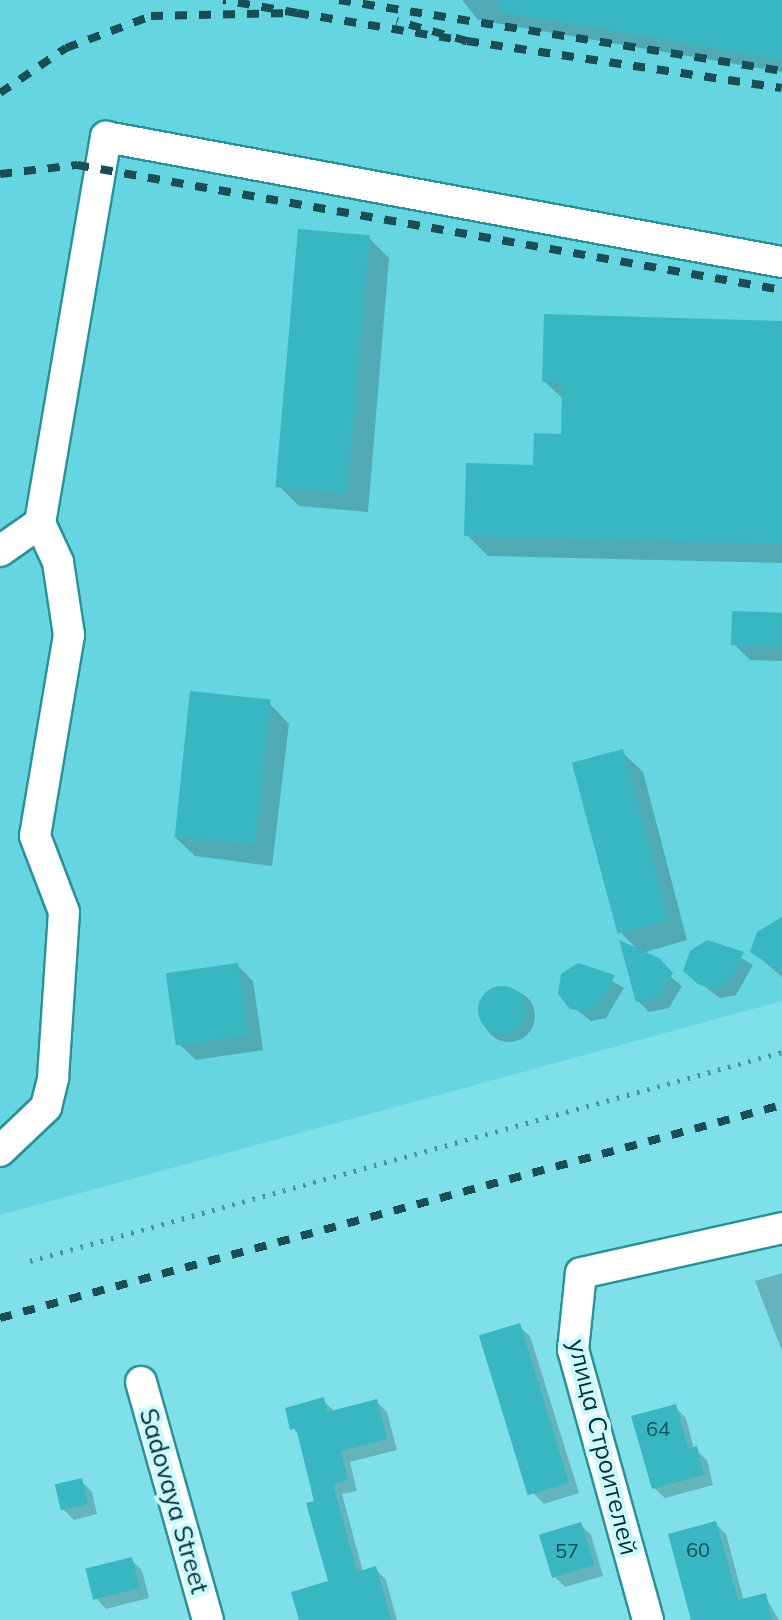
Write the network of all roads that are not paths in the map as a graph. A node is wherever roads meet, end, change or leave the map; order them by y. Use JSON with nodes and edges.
{"nodes":[{"id":1,"x":782,"y":262,"type":"edge"},
{"id":2,"x":40,"y":523,"type":"junction"},
{"id":3,"x":0,"y":551,"type":"edge"},
{"id":4,"x":0,"y":1151,"type":"edge"},
{"id":5,"x":782,"y":1228,"type":"edge"},
{"id":6,"x":141,"y":1382,"type":"dead end"},
{"id":7,"x":208,"y":1620,"type":"edge"},
{"id":8,"x":648,"y":1620,"type":"edge"}],
"edges":[{"from":1,"to":2,"type":"street"},
{"from":2,"to":3,"type":"street"},
{"from":2,"to":4,"type":"street"},
{"from":5,"to":8,"type":"street","name":"улица Строителей"},
{"from":6,"to":7,"type":"street","name":"Sadovaya Street"}]}
